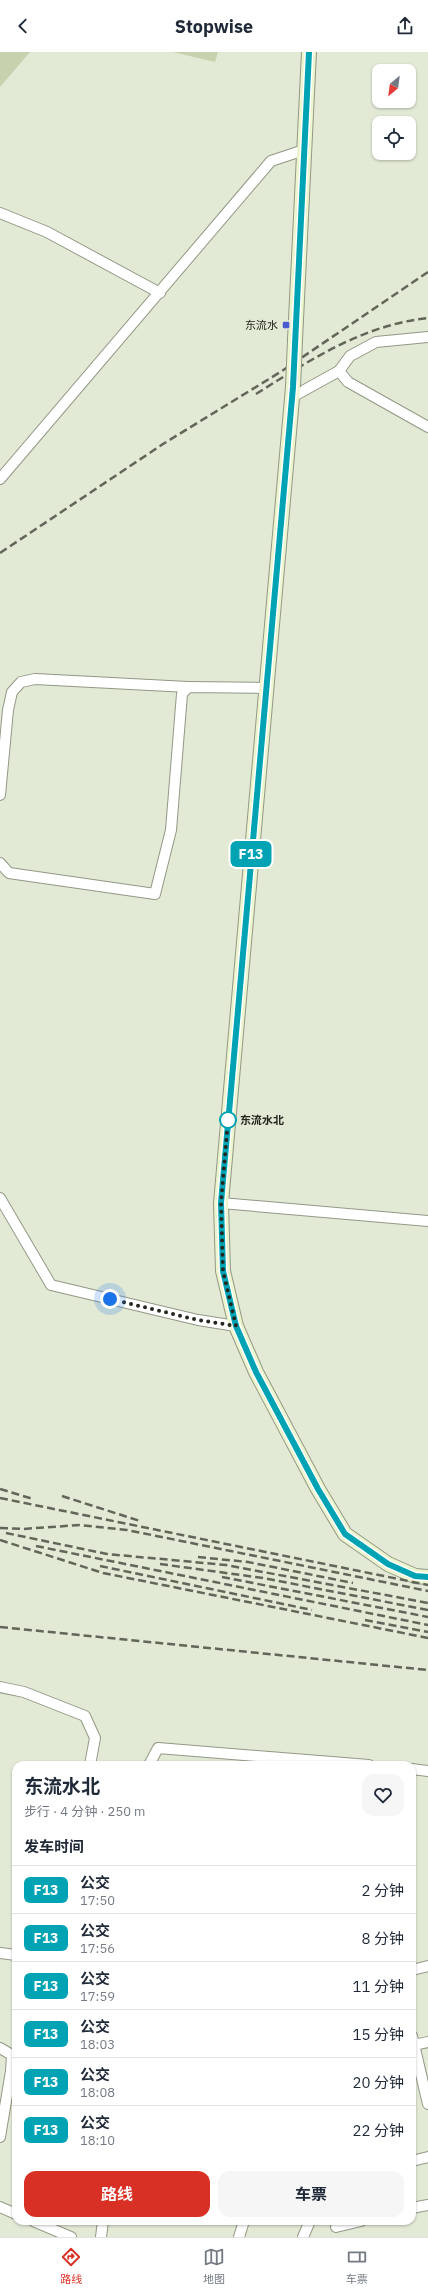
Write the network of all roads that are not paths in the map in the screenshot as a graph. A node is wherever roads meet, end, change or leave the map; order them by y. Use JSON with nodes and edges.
{"nodes":[{"id":1,"x":309,"y":52,"type":"edge"},
{"id":2,"x":304,"y":150,"type":"junction"},
{"id":3,"x":0,"y":213,"type":"edge"},
{"id":4,"x":160,"y":293,"type":"junction"},
{"id":5,"x":428,"y":338,"type":"edge"},
{"id":6,"x":339,"y":371,"type":"junction"},
{"id":7,"x":292,"y":392,"type":"junction"},
{"id":8,"x":428,"y":427,"type":"edge"},
{"id":9,"x":0,"y":479,"type":"edge"},
{"id":10,"x":188,"y":687,"type":"junction"},
{"id":11,"x":266,"y":688,"type":"junction"},
{"id":12,"x":0,"y":795,"type":"edge"},
{"id":13,"x":0,"y":863,"type":"edge"},
{"id":14,"x":0,"y":1198,"type":"edge"},
{"id":15,"x":221,"y":1203,"type":"junction"},
{"id":16,"x":428,"y":1221,"type":"edge"},
{"id":17,"x":236,"y":1326,"type":"junction"},
{"id":18,"x":428,"y":1577,"type":"edge"},
{"id":19,"x":0,"y":1687,"type":"edge"},
{"id":20,"x":91,"y":1761,"type":"edge"},
{"id":21,"x":151,"y":1761,"type":"edge"},
{"id":22,"x":278,"y":1761,"type":"edge"},
{"id":23,"x":416,"y":1770,"type":"edge"},
{"id":24,"x":428,"y":1771,"type":"edge"},
{"id":25,"x":0,"y":1953,"type":"edge"},
{"id":26,"x":12,"y":1954,"type":"edge"},
{"id":27,"x":428,"y":1966,"type":"edge"},
{"id":28,"x":416,"y":1969,"type":"edge"},
{"id":29,"x":416,"y":2041,"type":"edge"},
{"id":30,"x":428,"y":2042,"type":"edge"},
{"id":31,"x":0,"y":2048,"type":"edge"},
{"id":32,"x":416,"y":2054,"type":"edge"},
{"id":33,"x":428,"y":2104,"type":"edge"},
{"id":34,"x":0,"y":2137,"type":"edge"},
{"id":35,"x":428,"y":2157,"type":"edge"},
{"id":36,"x":416,"y":2160,"type":"edge"},
{"id":37,"x":428,"y":2204,"type":"edge"},
{"id":38,"x":0,"y":2207,"type":"edge"},
{"id":39,"x":416,"y":2207,"type":"edge"},
{"id":40,"x":12,"y":2212,"type":"edge"},
{"id":41,"x":42,"y":2225,"type":"edge"},
{"id":42,"x":102,"y":2225,"type":"edge"},
{"id":43,"x":243,"y":2225,"type":"edge"},
{"id":44,"x":308,"y":2225,"type":"edge"},
{"id":45,"x":344,"y":2225,"type":"edge"},
{"id":46,"x":336,"y":2227,"type":"dead end"},
{"id":47,"x":71,"y":2237,"type":"edge"},
{"id":48,"x":101,"y":2237,"type":"edge"},
{"id":49,"x":239,"y":2237,"type":"edge"},
{"id":50,"x":303,"y":2237,"type":"edge"}],
"edges":[{"from":1,"to":2,"type":"main road"},
{"from":2,"to":4,"type":"street"},
{"from":2,"to":7,"type":"main road","bridge":true},
{"from":3,"to":4,"type":"street"},
{"from":4,"to":9,"type":"street"},
{"from":5,"to":6,"type":"street"},
{"from":6,"to":7,"type":"street"},
{"from":6,"to":8,"type":"street"},
{"from":7,"to":11,"type":"main road"},
{"from":10,"to":11,"type":"street"},
{"from":10,"to":12,"type":"street"},
{"from":10,"to":13,"type":"street"},
{"from":11,"to":15,"type":"main road"},
{"from":14,"to":17,"type":"street"},
{"from":15,"to":16,"type":"street"},
{"from":15,"to":17,"type":"main road"},
{"from":17,"to":18,"type":"main road"},
{"from":19,"to":20,"type":"street"},
{"from":21,"to":22,"type":"street"},
{"from":23,"to":24,"type":"street"},
{"from":25,"to":26,"type":"street"},
{"from":27,"to":28,"type":"street"},
{"from":29,"to":30,"type":"street"},
{"from":31,"to":34,"type":"street"},
{"from":32,"to":33,"type":"street"},
{"from":35,"to":36,"type":"street"},
{"from":37,"to":39,"type":"street"},
{"from":38,"to":40,"type":"street"},
{"from":41,"to":47,"type":"street"},
{"from":42,"to":48,"type":"street"},
{"from":43,"to":49,"type":"street"},
{"from":44,"to":50,"type":"street"},
{"from":45,"to":46,"type":"street"}]}
